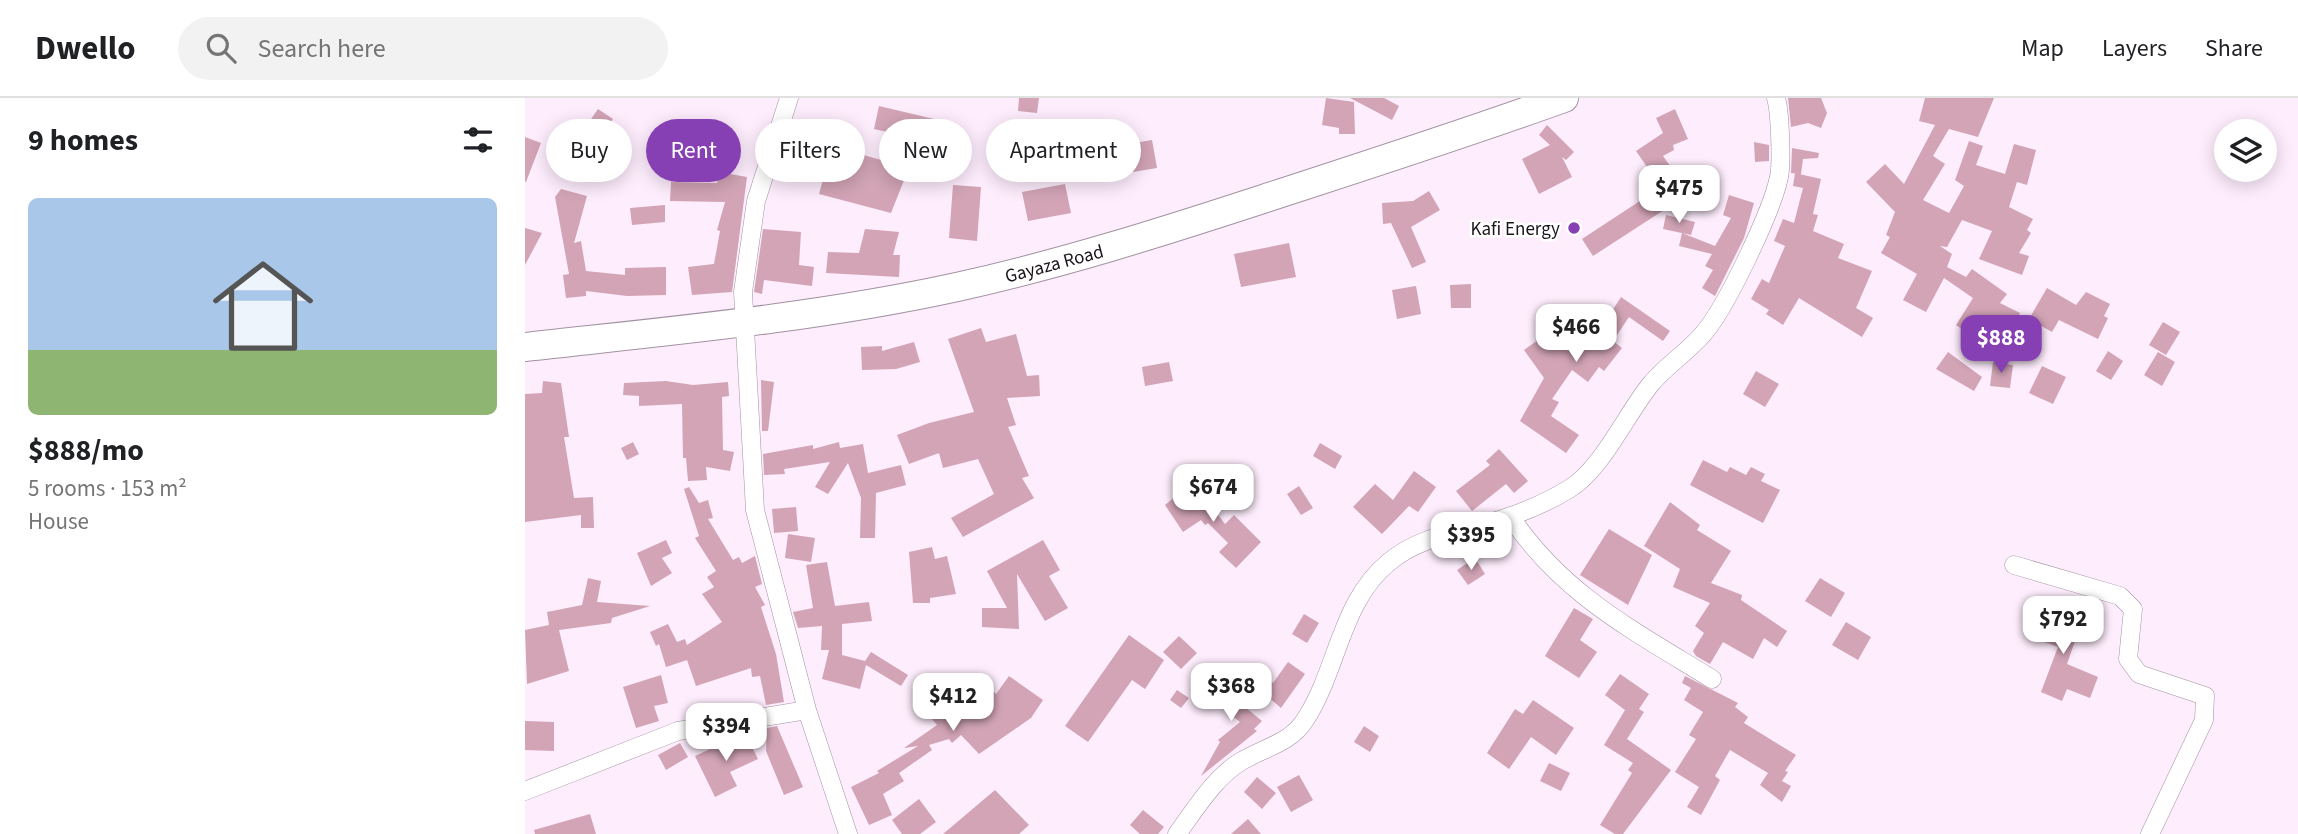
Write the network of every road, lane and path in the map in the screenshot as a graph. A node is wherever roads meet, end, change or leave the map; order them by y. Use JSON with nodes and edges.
{"nodes":[{"id":1,"x":789,"y":98,"type":"edge"},
{"id":2,"x":1564,"y":98,"type":"edge"},
{"id":3,"x":1776,"y":98,"type":"edge"},
{"id":4,"x":743,"y":321,"type":"junction"},
{"id":5,"x":525,"y":347,"type":"edge"},
{"id":6,"x":1510,"y":516,"type":"junction"},
{"id":7,"x":2014,"y":565,"type":"dead end"},
{"id":8,"x":1712,"y":679,"type":"dead end"},
{"id":9,"x":807,"y":710,"type":"junction"},
{"id":10,"x":525,"y":791,"type":"edge"},
{"id":11,"x":848,"y":834,"type":"edge"},
{"id":12,"x":1177,"y":834,"type":"edge"},
{"id":13,"x":2150,"y":834,"type":"edge"}],
"edges":[{"from":1,"to":4,"type":"street"},
{"from":2,"to":4,"type":"main road","name":"Gayaza Road"},
{"from":3,"to":6,"type":"street"},
{"from":4,"to":5,"type":"main road","name":"Gayaza Road"},
{"from":4,"to":9,"type":"street"},
{"from":6,"to":8,"type":"street"},
{"from":6,"to":12,"type":"street"},
{"from":7,"to":13,"type":"street"},
{"from":9,"to":10,"type":"street"},
{"from":9,"to":11,"type":"street"}]}
